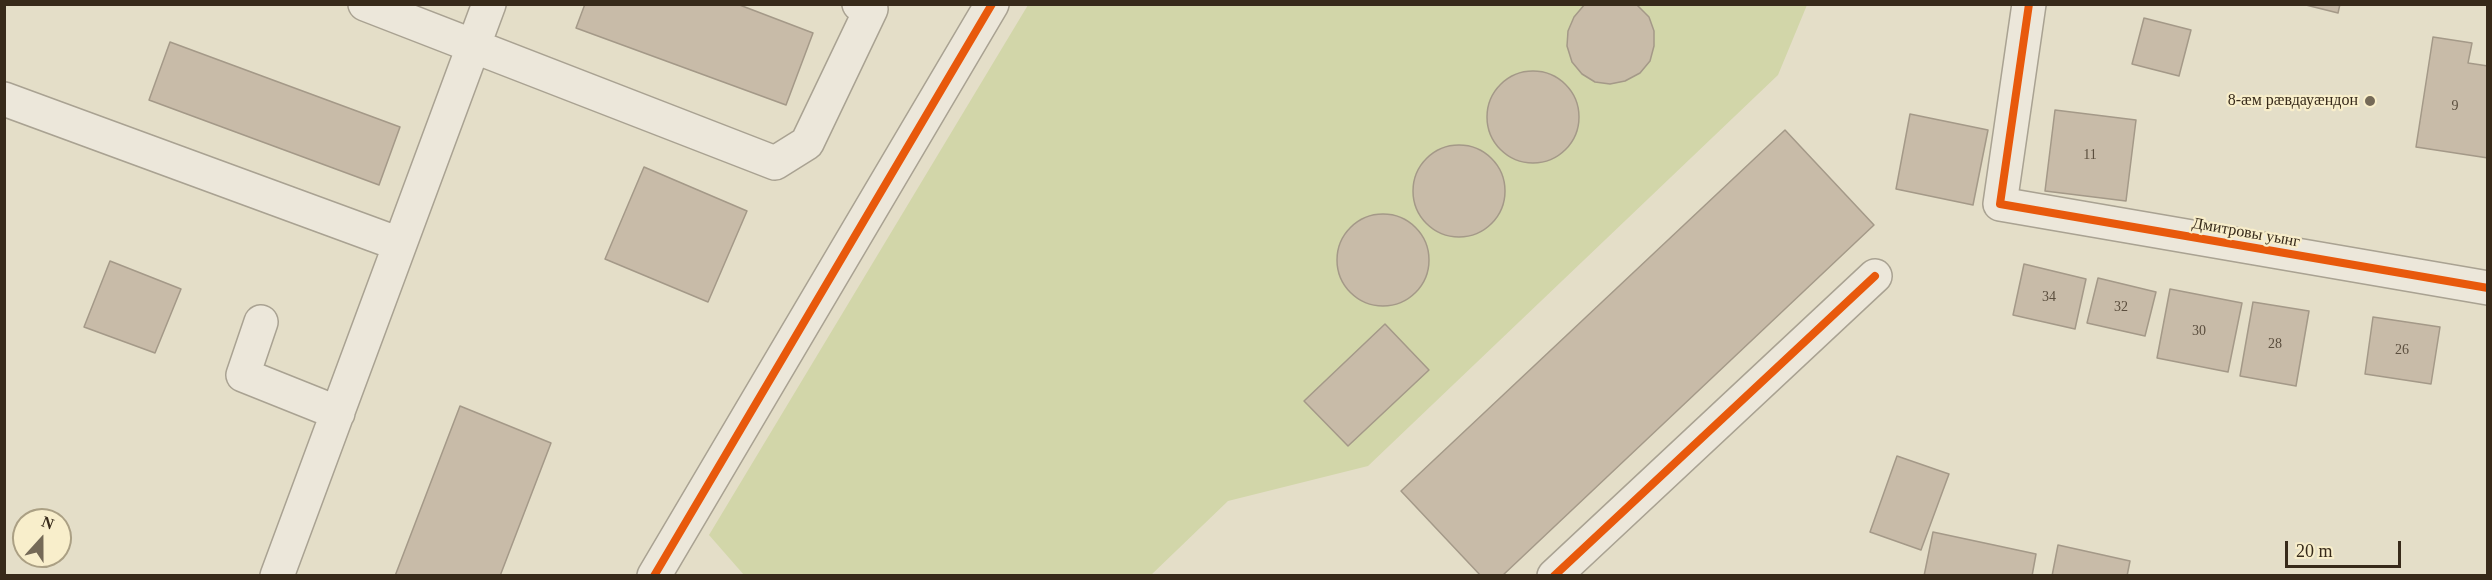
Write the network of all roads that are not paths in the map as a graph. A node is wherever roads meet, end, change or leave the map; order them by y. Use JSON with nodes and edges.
{"nodes":[{"id":1,"x":365,"y":4,"type":"edge"},
{"id":2,"x":489,"y":4,"type":"edge"},
{"id":3,"x":859,"y":4,"type":"edge"},
{"id":4,"x":992,"y":4,"type":"edge"},
{"id":5,"x":2029,"y":4,"type":"edge"},
{"id":6,"x":474,"y":46,"type":"junction"},
{"id":7,"x":4,"y":99,"type":"edge"},
{"id":8,"x":399,"y":244,"type":"junction"},
{"id":9,"x":1875,"y":276,"type":"dead end"},
{"id":10,"x":2487,"y":288,"type":"edge"},
{"id":11,"x":261,"y":322,"type":"dead end"},
{"id":12,"x":338,"y":413,"type":"junction"},
{"id":13,"x":277,"y":576,"type":"edge"},
{"id":14,"x":654,"y":576,"type":"edge"},
{"id":15,"x":1554,"y":576,"type":"edge"}],
"edges":[{"from":1,"to":6,"type":"street"},
{"from":2,"to":6,"type":"street"},
{"from":3,"to":6,"type":"street"},
{"from":4,"to":14,"type":"street"},
{"from":5,"to":10,"type":"street","name":"Дмитровы уынг"},
{"from":6,"to":8,"type":"street"},
{"from":7,"to":8,"type":"street"},
{"from":8,"to":12,"type":"street"},
{"from":9,"to":15,"type":"street"},
{"from":11,"to":12,"type":"street"},
{"from":12,"to":13,"type":"street"}]}
